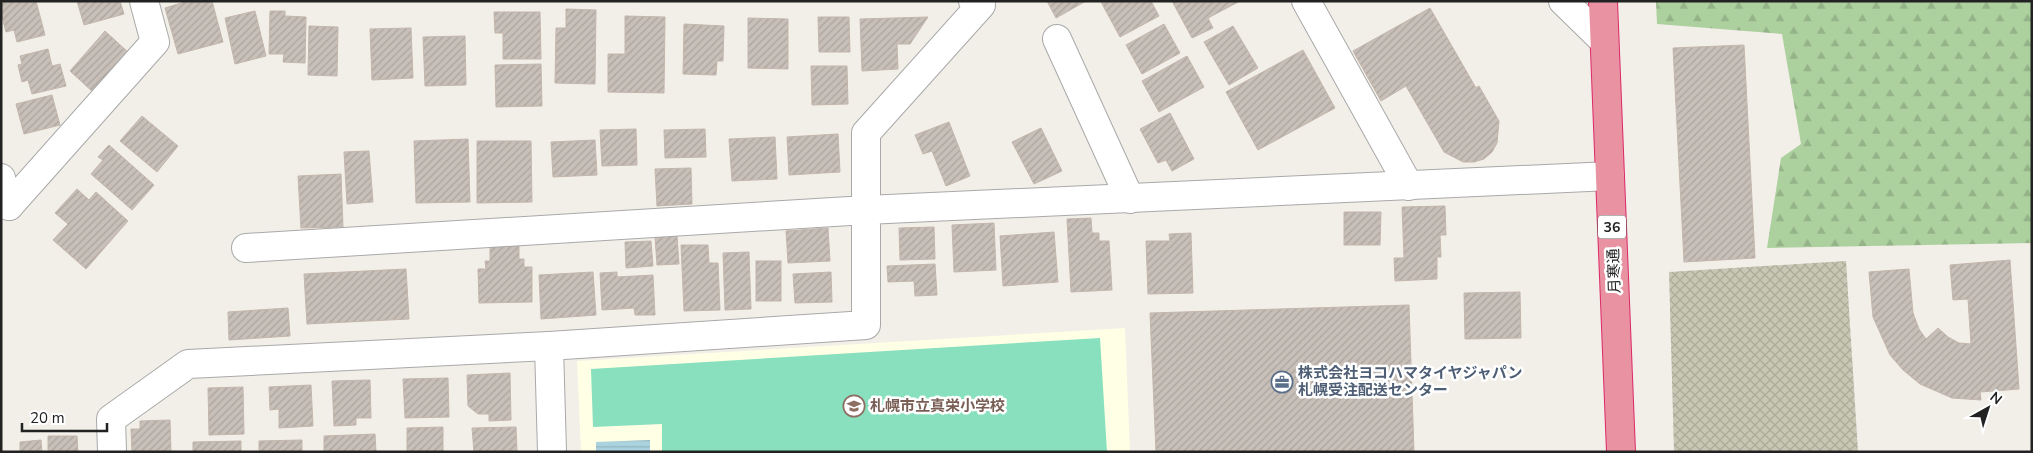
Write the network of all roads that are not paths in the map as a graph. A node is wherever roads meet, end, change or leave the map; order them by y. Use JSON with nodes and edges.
{"nodes":[{"id":1,"x":144,"y":1,"type":"edge"},
{"id":2,"x":1306,"y":1,"type":"edge"},
{"id":3,"x":1563,"y":1,"type":"edge"},
{"id":4,"x":1603,"y":1,"type":"edge"},
{"id":5,"x":980,"y":3,"type":"edge"},
{"id":6,"x":1057,"y":39,"type":"dead end"},
{"id":7,"x":1604,"y":41,"type":"junction"},
{"id":8,"x":1610,"y":176,"type":"junction"},
{"id":9,"x":1,"y":178,"type":"edge"},
{"id":10,"x":1410,"y":186,"type":"junction"},
{"id":11,"x":1130,"y":198,"type":"junction"},
{"id":12,"x":866,"y":210,"type":"junction"},
{"id":13,"x":246,"y":248,"type":"dead end"},
{"id":14,"x":549,"y":346,"type":"junction"},
{"id":15,"x":112,"y":452,"type":"edge"},
{"id":16,"x":552,"y":452,"type":"edge"},
{"id":17,"x":1622,"y":452,"type":"edge"}],
"edges":[{"from":1,"to":9,"type":"street"},
{"from":2,"to":10,"type":"street"},
{"from":3,"to":7,"type":"street"},
{"from":4,"to":7,"type":"highway","name":"月寒通","number":"36"},
{"from":5,"to":12,"type":"street"},
{"from":6,"to":11,"type":"street"},
{"from":7,"to":8,"type":"highway","name":"月寒通","number":"36"},
{"from":8,"to":10,"type":"street"},
{"from":8,"to":17,"type":"highway","name":"月寒通","number":"36"},
{"from":10,"to":11,"type":"street"},
{"from":11,"to":12,"type":"street"},
{"from":12,"to":13,"type":"street"},
{"from":12,"to":14,"type":"street"},
{"from":14,"to":15,"type":"street"},
{"from":14,"to":16,"type":"street"}]}
